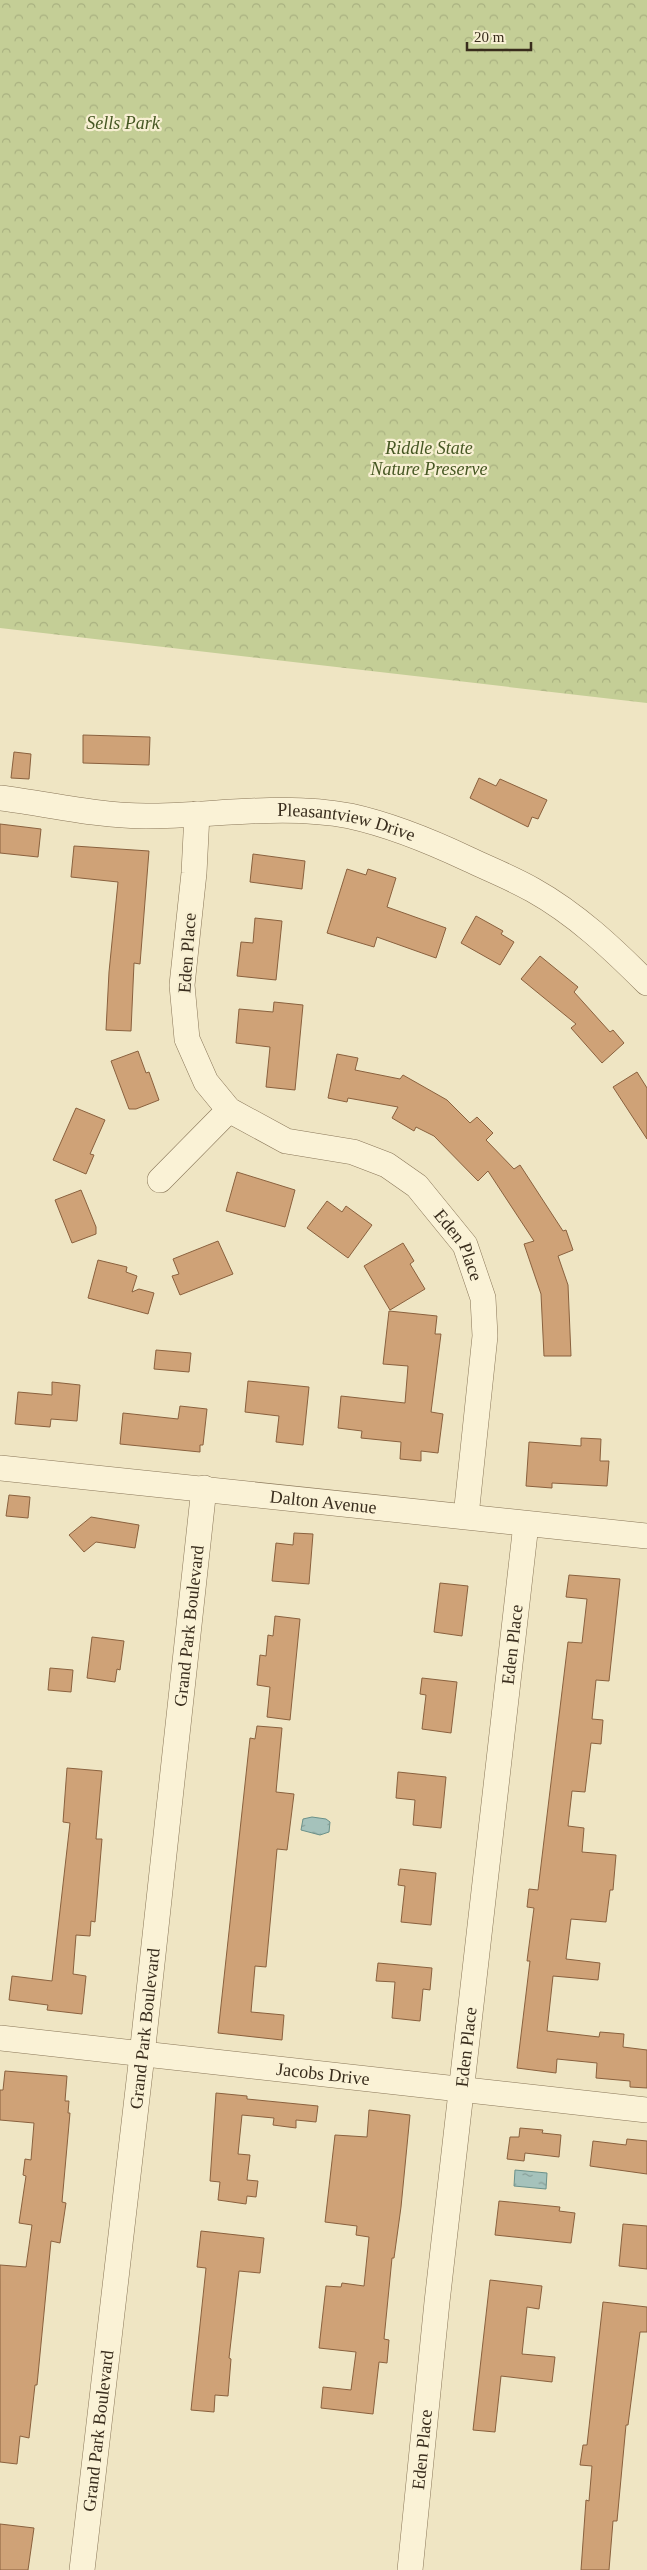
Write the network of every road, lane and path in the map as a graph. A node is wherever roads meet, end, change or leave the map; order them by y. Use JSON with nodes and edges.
{"nodes":[{"id":1,"x":0,"y":798,"type":"edge"},
{"id":2,"x":197,"y":814,"type":"junction"},
{"id":3,"x":647,"y":983,"type":"edge"},
{"id":4,"x":229,"y":1110,"type":"junction"},
{"id":5,"x":160,"y":1180,"type":"dead end"},
{"id":6,"x":0,"y":1468,"type":"edge"},
{"id":7,"x":204,"y":1488,"type":"junction"},
{"id":8,"x":466,"y":1516,"type":"junction"},
{"id":9,"x":526,"y":1524,"type":"junction"},
{"id":10,"x":647,"y":1536,"type":"edge"},
{"id":11,"x":0,"y":2038,"type":"edge"},
{"id":12,"x":142,"y":2055,"type":"junction"},
{"id":13,"x":462,"y":2090,"type":"junction"},
{"id":14,"x":647,"y":2110,"type":"edge"},
{"id":15,"x":82,"y":2570,"type":"edge"},
{"id":16,"x":410,"y":2570,"type":"edge"}],
"edges":[{"from":1,"to":2,"type":"street","name":"Pleasantview Drive"},
{"from":2,"to":3,"type":"street","name":"Pleasantview Drive"},
{"from":2,"to":4,"type":"street","name":"Eden Place"},
{"from":4,"to":5,"type":"street"},
{"from":4,"to":8,"type":"street","name":"Eden Place"},
{"from":6,"to":7,"type":"street","name":"Dalton Avenue"},
{"from":7,"to":8,"type":"street","name":"Dalton Avenue"},
{"from":7,"to":12,"type":"street","name":"Grand Park Boulevard"},
{"from":8,"to":9,"type":"street","name":"Dalton Avenue"},
{"from":9,"to":10,"type":"street","name":"Dalton Avenue"},
{"from":9,"to":13,"type":"street","name":"Eden Place"},
{"from":11,"to":12,"type":"street","name":"Jacobs Drive"},
{"from":12,"to":13,"type":"street","name":"Jacobs Drive"},
{"from":12,"to":15,"type":"street","name":"Grand Park Boulevard"},
{"from":13,"to":14,"type":"street","name":"Jacobs Drive"},
{"from":13,"to":16,"type":"street","name":"Eden Place"}]}
